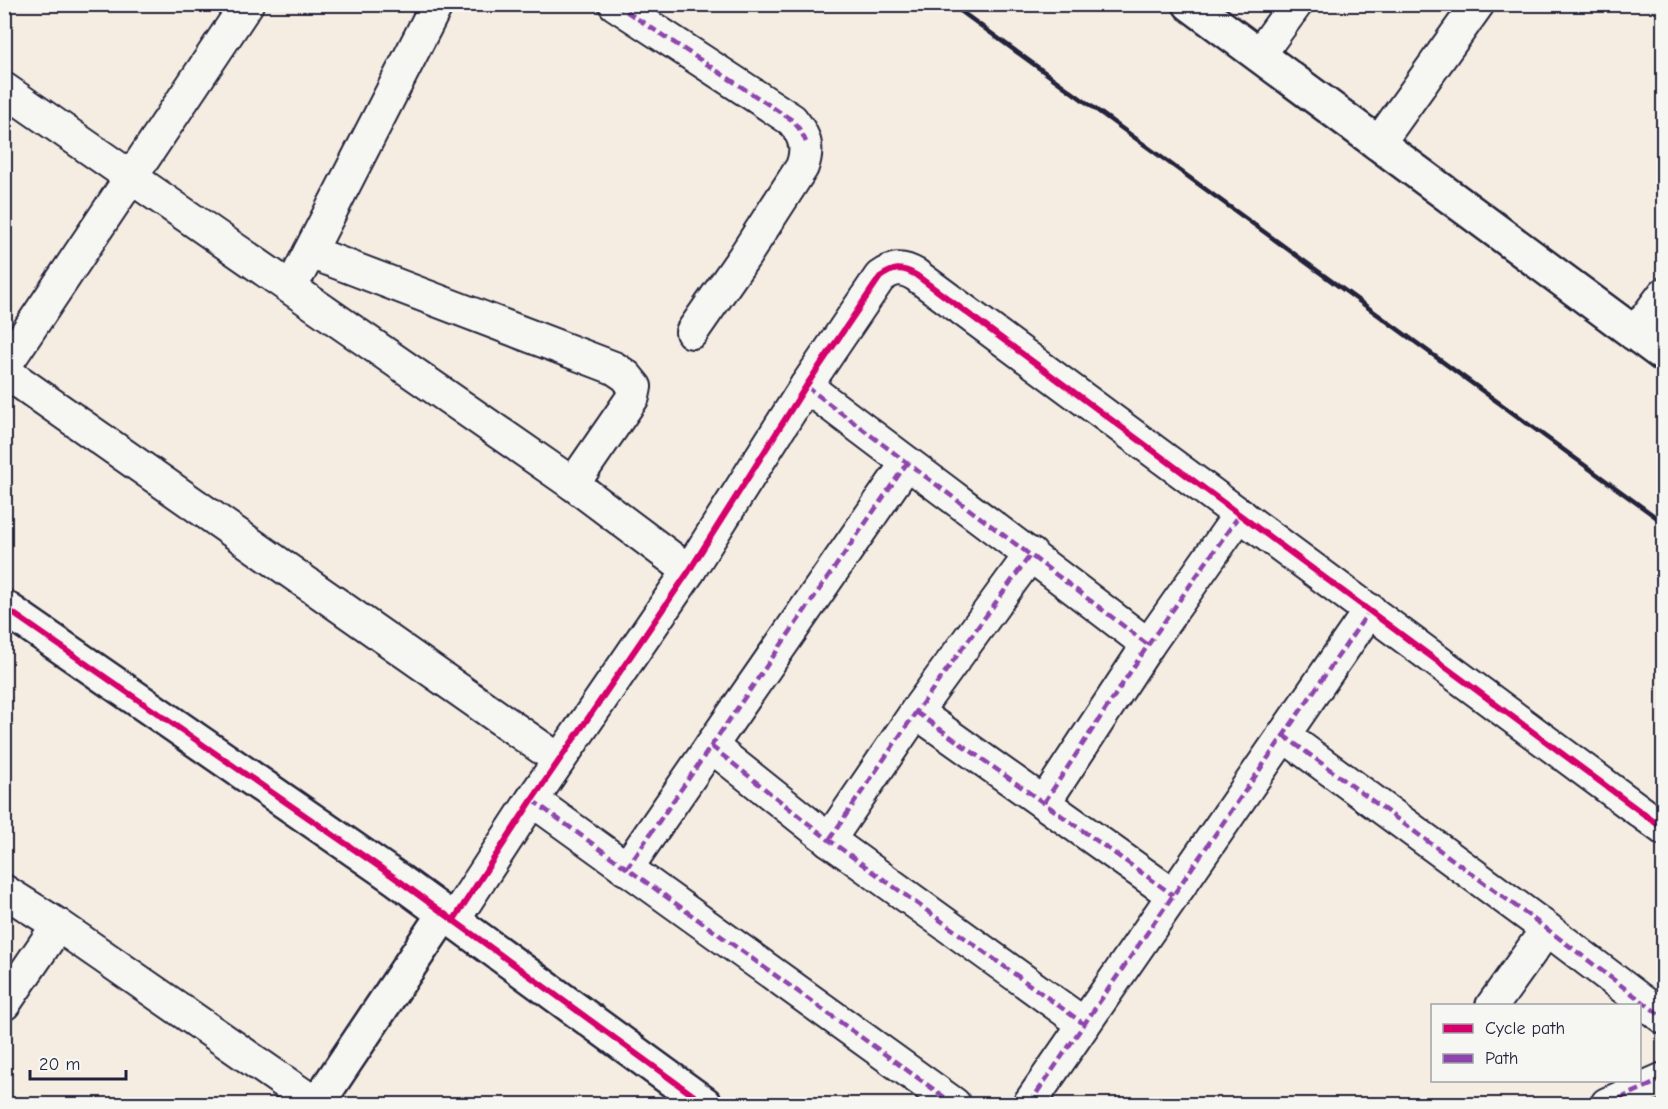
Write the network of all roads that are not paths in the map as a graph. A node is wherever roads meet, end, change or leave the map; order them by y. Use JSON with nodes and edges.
{"nodes":[{"id":1,"x":247,"y":4,"type":"edge"},
{"id":2,"x":437,"y":4,"type":"edge"},
{"id":3,"x":615,"y":4,"type":"edge"},
{"id":4,"x":1190,"y":4,"type":"edge"},
{"id":5,"x":1296,"y":4,"type":"edge"},
{"id":6,"x":1478,"y":4,"type":"edge"},
{"id":7,"x":1258,"y":56,"type":"junction"},
{"id":8,"x":4,"y":89,"type":"edge"},
{"id":9,"x":1378,"y":144,"type":"junction"},
{"id":10,"x":131,"y":177,"type":"junction"},
{"id":11,"x":310,"y":252,"type":"junction"},
{"id":12,"x":292,"y":288,"type":"junction"},
{"id":13,"x":1664,"y":294,"type":"edge"},
{"id":14,"x":692,"y":332,"type":"dead end"},
{"id":15,"x":1635,"y":334,"type":"junction"},
{"id":16,"x":1664,"y":355,"type":"edge"},
{"id":17,"x":4,"y":369,"type":"edge"},
{"id":18,"x":806,"y":386,"type":"junction"},
{"id":19,"x":907,"y":463,"type":"junction"},
{"id":20,"x":573,"y":484,"type":"junction"},
{"id":21,"x":1240,"y":514,"type":"junction"},
{"id":22,"x":1031,"y":554,"type":"junction"},
{"id":23,"x":689,"y":571,"type":"junction"},
{"id":24,"x":4,"y":607,"type":"edge"},
{"id":25,"x":1370,"y":610,"type":"junction"},
{"id":26,"x":1148,"y":645,"type":"junction"},
{"id":27,"x":916,"y":712,"type":"junction"},
{"id":28,"x":1283,"y":735,"type":"junction"},
{"id":29,"x":711,"y":746,"type":"junction"},
{"id":30,"x":559,"y":760,"type":"junction"},
{"id":31,"x":532,"y":800,"type":"junction"},
{"id":32,"x":1044,"y":803,"type":"junction"},
{"id":33,"x":1664,"y":830,"type":"edge"},
{"id":34,"x":829,"y":840,"type":"junction"},
{"id":35,"x":626,"y":869,"type":"junction"},
{"id":36,"x":4,"y":891,"type":"edge"},
{"id":37,"x":1173,"y":895,"type":"junction"},
{"id":38,"x":449,"y":918,"type":"junction"},
{"id":39,"x":58,"y":925,"type":"junction"},
{"id":40,"x":1547,"y":929,"type":"junction"},
{"id":41,"x":4,"y":1004,"type":"edge"},
{"id":42,"x":1493,"y":1004,"type":"edge"},
{"id":43,"x":1664,"y":1018,"type":"edge"},
{"id":44,"x":1084,"y":1024,"type":"junction"},
{"id":45,"x":1664,"y":1079,"type":"edge"},
{"id":46,"x":316,"y":1104,"type":"edge"},
{"id":47,"x":705,"y":1104,"type":"edge"},
{"id":48,"x":954,"y":1104,"type":"edge"},
{"id":49,"x":1029,"y":1104,"type":"edge"},
{"id":50,"x":1607,"y":1104,"type":"edge"}],
"edges":[{"from":1,"to":10,"type":"street"},
{"from":2,"to":11,"type":"street"},
{"from":3,"to":14,"type":"street"},
{"from":4,"to":7,"type":"street"},
{"from":5,"to":7,"type":"street"},
{"from":6,"to":9,"type":"street"},
{"from":7,"to":9,"type":"street"},
{"from":8,"to":10,"type":"street"},
{"from":9,"to":15,"type":"street"},
{"from":10,"to":12,"type":"street"},
{"from":10,"to":17,"type":"street"},
{"from":11,"to":12,"type":"street"},
{"from":11,"to":20,"type":"street"},
{"from":12,"to":20,"type":"street"},
{"from":13,"to":15,"type":"street"},
{"from":15,"to":16,"type":"street"},
{"from":17,"to":30,"type":"street"},
{"from":18,"to":19,"type":"street"},
{"from":18,"to":21,"type":"street"},
{"from":18,"to":23,"type":"street"},
{"from":19,"to":22,"type":"street"},
{"from":19,"to":29,"type":"street"},
{"from":20,"to":23,"type":"street"},
{"from":21,"to":25,"type":"street"},
{"from":21,"to":26,"type":"street"},
{"from":22,"to":26,"type":"street"},
{"from":22,"to":27,"type":"street"},
{"from":23,"to":30,"type":"street"},
{"from":24,"to":38,"type":"street"},
{"from":25,"to":28,"type":"street"},
{"from":25,"to":33,"type":"street"},
{"from":26,"to":32,"type":"street"},
{"from":27,"to":32,"type":"street"},
{"from":27,"to":34,"type":"street"},
{"from":28,"to":37,"type":"street"},
{"from":28,"to":40,"type":"street"},
{"from":29,"to":34,"type":"street"},
{"from":29,"to":35,"type":"street"},
{"from":30,"to":31,"type":"street"},
{"from":31,"to":35,"type":"street"},
{"from":31,"to":38,"type":"street"},
{"from":32,"to":37,"type":"street"},
{"from":34,"to":44,"type":"street"},
{"from":35,"to":48,"type":"street"},
{"from":36,"to":39,"type":"street"},
{"from":37,"to":44,"type":"street"},
{"from":38,"to":46,"type":"street"},
{"from":38,"to":47,"type":"street"},
{"from":39,"to":41,"type":"street"},
{"from":39,"to":46,"type":"street"},
{"from":40,"to":42,"type":"street"},
{"from":40,"to":43,"type":"street"},
{"from":44,"to":49,"type":"street"},
{"from":45,"to":50,"type":"street"}]}
